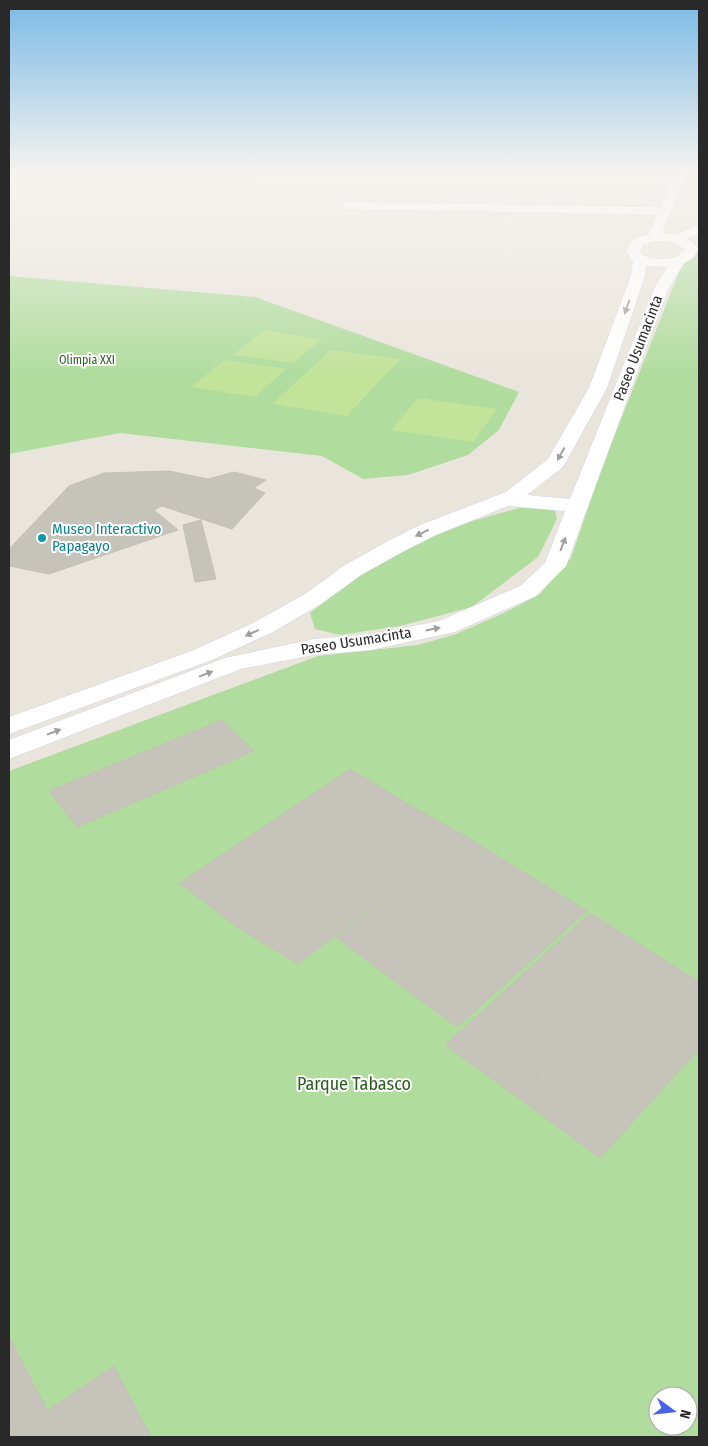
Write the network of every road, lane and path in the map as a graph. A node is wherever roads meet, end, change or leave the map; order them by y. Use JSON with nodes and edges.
{"nodes":[{"id":1,"x":641,"y":241,"type":"edge"},
{"id":2,"x":682,"y":242,"type":"edge"},
{"id":3,"x":640,"y":260,"type":"junction"},
{"id":4,"x":504,"y":499,"type":"junction"},
{"id":5,"x":577,"y":506,"type":"junction"},
{"id":6,"x":285,"y":616,"type":"junction"},
{"id":7,"x":314,"y":647,"type":"junction"},
{"id":8,"x":9,"y":726,"type":"edge"},
{"id":9,"x":9,"y":750,"type":"edge"}],
"edges":[{"from":1,"to":3,"type":"main road","name":"Paseo Usumacinta"},
{"from":2,"to":3,"type":"main road"},
{"from":2,"to":5,"type":"main road","name":"Paseo Usumacinta"},
{"from":3,"to":4,"type":"main road","name":"Paseo Usumacinta","one_way":true},
{"from":4,"to":5,"type":"main road"},
{"from":4,"to":6,"type":"main road","name":"Paseo Usumacinta","one_way":true},
{"from":7,"to":5,"type":"main road","name":"Paseo Usumacinta","one_way":true},
{"from":6,"to":7,"type":"main road"},
{"from":6,"to":8,"type":"main road","name":"Paseo Usumacinta","one_way":true},
{"from":9,"to":7,"type":"main road","name":"Paseo Usumacinta","one_way":true}]}
